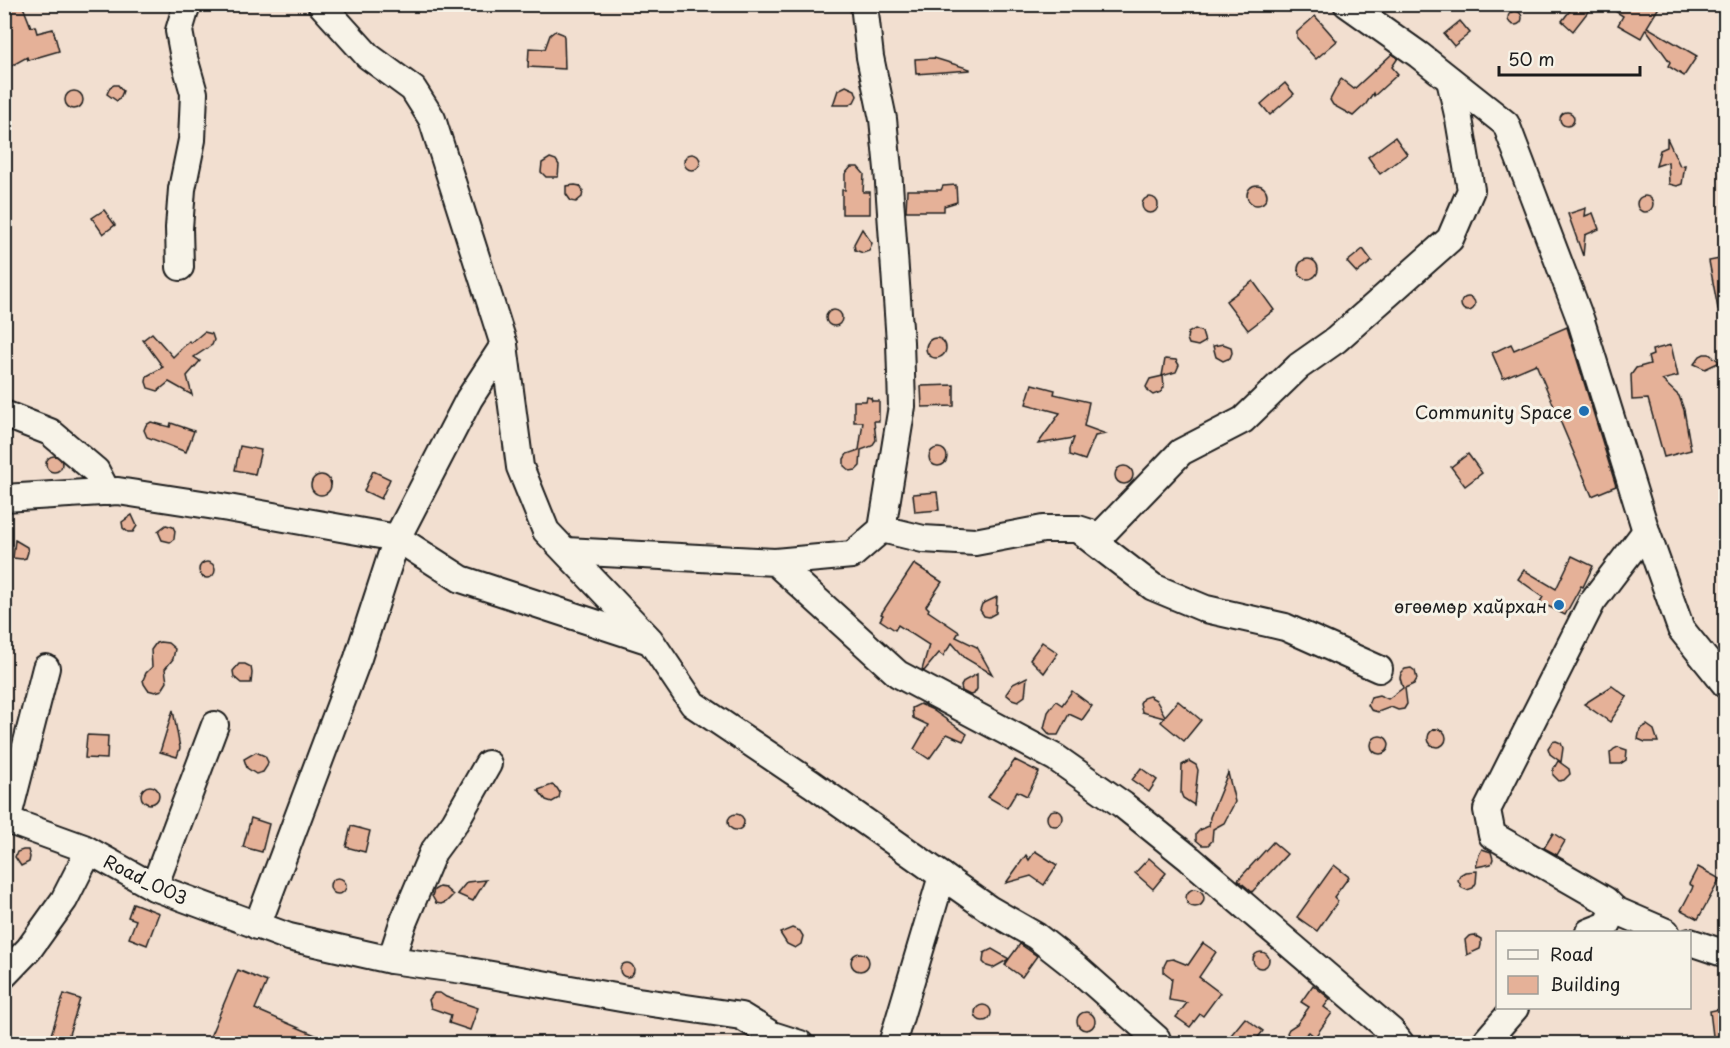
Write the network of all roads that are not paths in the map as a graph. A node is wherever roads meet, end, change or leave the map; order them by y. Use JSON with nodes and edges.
{"nodes":[{"id":1,"x":187,"y":4,"type":"edge"},
{"id":2,"x":321,"y":4,"type":"edge"},
{"id":3,"x":864,"y":4,"type":"edge"},
{"id":4,"x":1347,"y":4,"type":"edge"},
{"id":5,"x":1450,"y":80,"type":"junction"},
{"id":6,"x":180,"y":267,"type":"dead end"},
{"id":7,"x":504,"y":345,"type":"junction"},
{"id":8,"x":4,"y":414,"type":"edge"},
{"id":9,"x":106,"y":492,"type":"junction"},
{"id":10,"x":4,"y":498,"type":"edge"},
{"id":11,"x":882,"y":529,"type":"junction"},
{"id":12,"x":1078,"y":529,"type":"junction"},
{"id":13,"x":1647,"y":531,"type":"junction"},
{"id":14,"x":397,"y":538,"type":"junction"},
{"id":15,"x":566,"y":551,"type":"junction"},
{"id":16,"x":775,"y":562,"type":"junction"},
{"id":17,"x":650,"y":640,"type":"junction"},
{"id":18,"x":46,"y":668,"type":"dead end"},
{"id":19,"x":1378,"y":669,"type":"dead end"},
{"id":20,"x":1725,"y":685,"type":"edge"},
{"id":21,"x":215,"y":725,"type":"dead end"},
{"id":22,"x":488,"y":764,"type":"dead end"},
{"id":23,"x":6,"y":820,"type":"edge"},
{"id":24,"x":89,"y":851,"type":"junction"},
{"id":25,"x":942,"y":876,"type":"junction"},
{"id":26,"x":154,"y":887,"type":"junction"},
{"id":27,"x":1616,"y":910,"type":"junction"},
{"id":28,"x":257,"y":927,"type":"junction"},
{"id":29,"x":1594,"y":931,"type":"edge"},
{"id":30,"x":1662,"y":931,"type":"edge"},
{"id":31,"x":1691,"y":943,"type":"edge"},
{"id":32,"x":1725,"y":954,"type":"edge"},
{"id":33,"x":391,"y":960,"type":"junction"},
{"id":34,"x":4,"y":975,"type":"edge"},
{"id":35,"x":1514,"y":1009,"type":"edge"},
{"id":36,"x":1157,"y":1042,"type":"edge"},
{"id":37,"x":800,"y":1044,"type":"edge"},
{"id":38,"x":892,"y":1044,"type":"edge"},
{"id":39,"x":1401,"y":1044,"type":"edge"},
{"id":40,"x":1486,"y":1044,"type":"edge"}],
"edges":[{"from":1,"to":6,"type":"street"},
{"from":2,"to":7,"type":"street"},
{"from":3,"to":11,"type":"street"},
{"from":4,"to":5,"type":"street"},
{"from":5,"to":12,"type":"street"},
{"from":5,"to":13,"type":"street"},
{"from":7,"to":14,"type":"street"},
{"from":7,"to":15,"type":"street"},
{"from":8,"to":9,"type":"street"},
{"from":9,"to":10,"type":"street"},
{"from":9,"to":14,"type":"street"},
{"from":11,"to":12,"type":"street"},
{"from":11,"to":16,"type":"street"},
{"from":12,"to":19,"type":"street"},
{"from":13,"to":20,"type":"street"},
{"from":13,"to":27,"type":"street"},
{"from":14,"to":17,"type":"street"},
{"from":14,"to":28,"type":"street"},
{"from":15,"to":16,"type":"street"},
{"from":15,"to":17,"type":"street"},
{"from":16,"to":39,"type":"street"},
{"from":17,"to":25,"type":"street"},
{"from":18,"to":23,"type":"street"},
{"from":21,"to":26,"type":"street"},
{"from":22,"to":33,"type":"street"},
{"from":23,"to":24,"type":"street","name":"Road_003"},
{"from":24,"to":26,"type":"street","name":"Road_003"},
{"from":24,"to":34,"type":"street"},
{"from":25,"to":36,"type":"street"},
{"from":25,"to":38,"type":"street"},
{"from":26,"to":28,"type":"street","name":"Road_003"},
{"from":27,"to":29,"type":"street"},
{"from":27,"to":30,"type":"street"},
{"from":28,"to":33,"type":"street","name":"Road_003"},
{"from":31,"to":32,"type":"street"},
{"from":33,"to":37,"type":"street","name":"Road_003"},
{"from":35,"to":40,"type":"street"}]}
